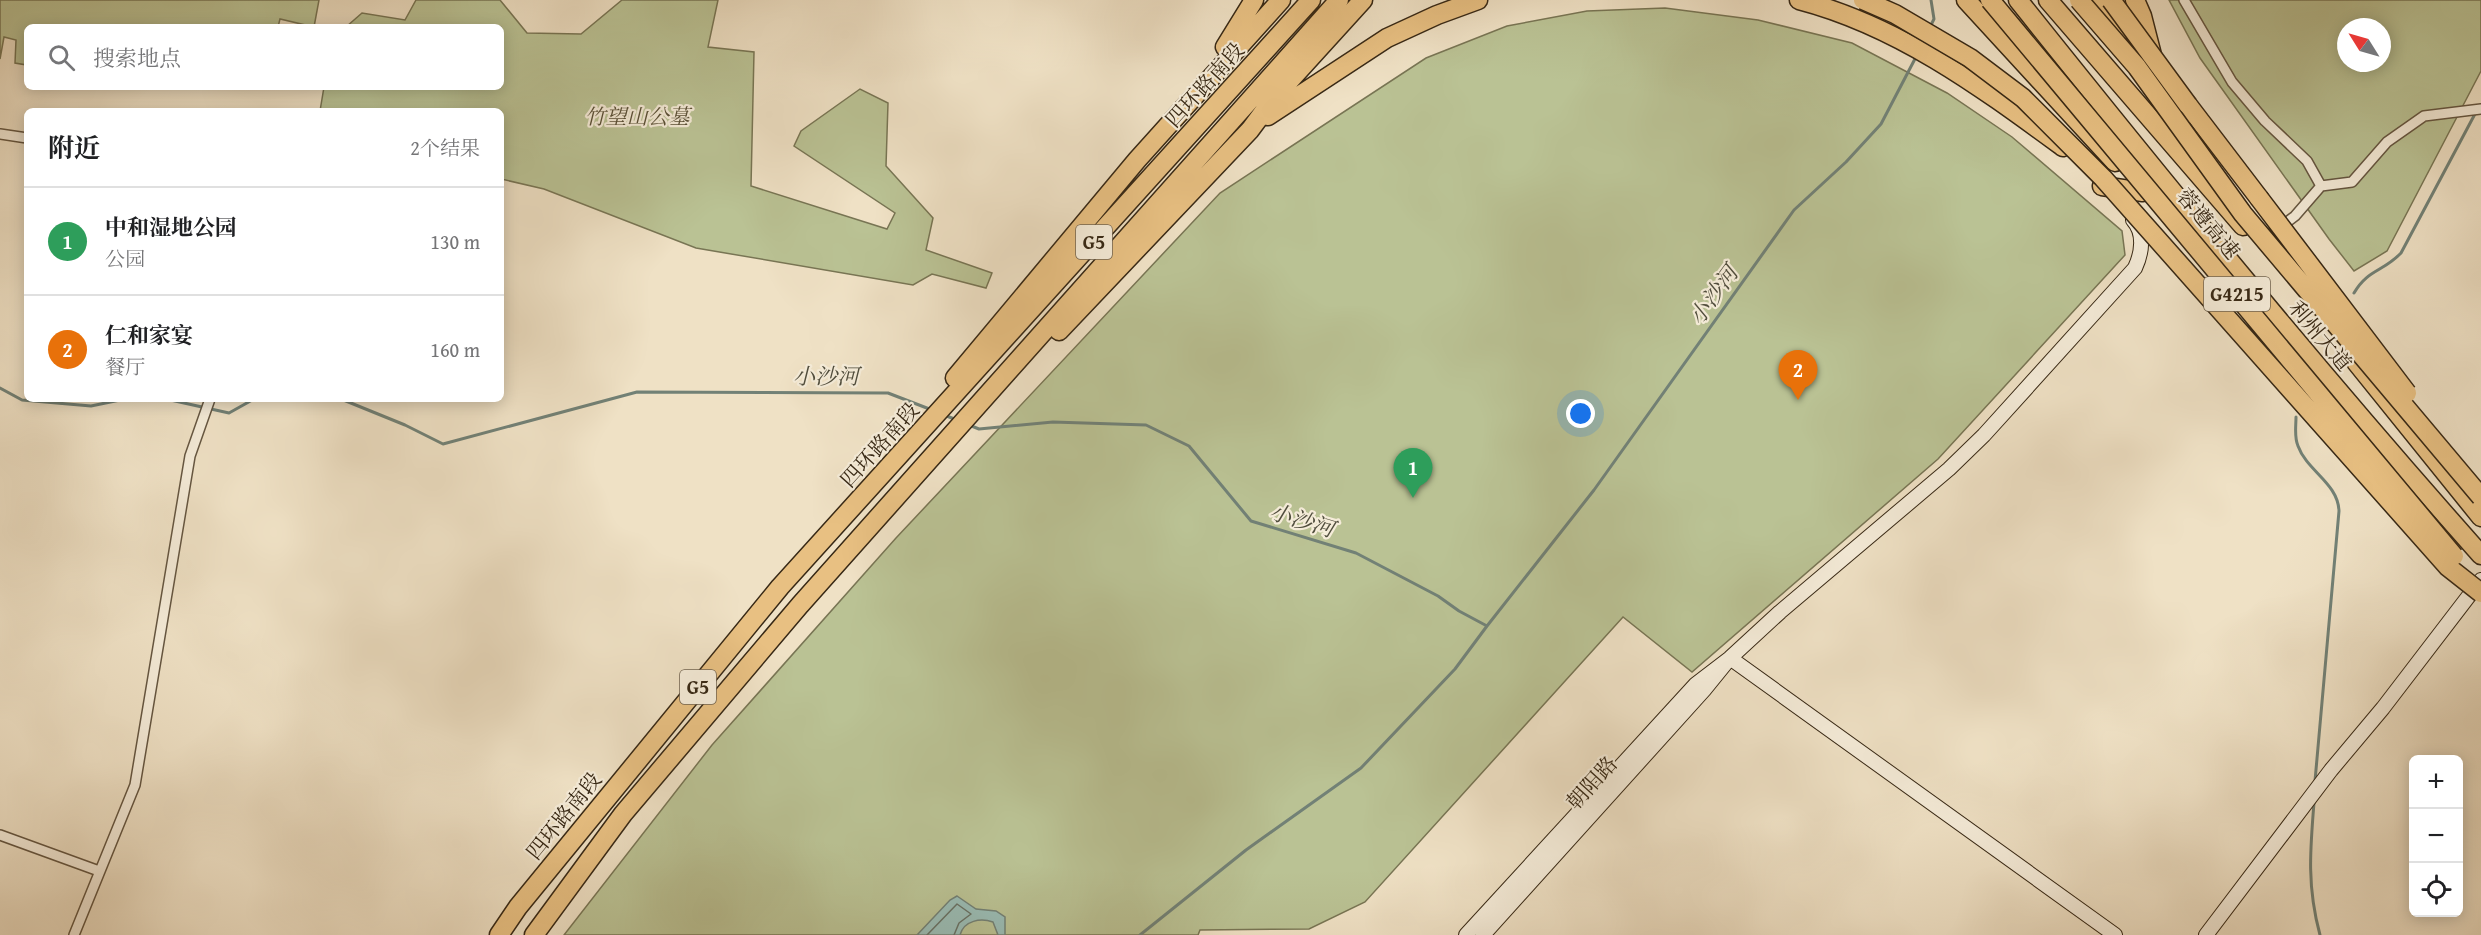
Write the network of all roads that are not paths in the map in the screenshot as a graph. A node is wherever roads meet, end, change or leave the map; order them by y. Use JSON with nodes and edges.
{"nodes":[{"id":1,"x":1254,"y":0,"type":"edge"},
{"id":2,"x":1281,"y":0,"type":"edge"},
{"id":3,"x":1311,"y":0,"type":"edge"},
{"id":4,"x":1339,"y":0,"type":"edge"},
{"id":5,"x":1363,"y":0,"type":"edge"},
{"id":6,"x":1478,"y":0,"type":"edge"},
{"id":7,"x":1799,"y":0,"type":"edge"},
{"id":8,"x":1863,"y":0,"type":"edge"},
{"id":9,"x":1966,"y":0,"type":"edge"},
{"id":10,"x":1990,"y":0,"type":"edge"},
{"id":11,"x":2018,"y":0,"type":"edge"},
{"id":12,"x":2048,"y":0,"type":"edge"},
{"id":13,"x":2079,"y":0,"type":"edge"},
{"id":14,"x":2096,"y":0,"type":"edge"},
{"id":15,"x":2111,"y":0,"type":"edge"},
{"id":16,"x":2135,"y":0,"type":"edge"},
{"id":17,"x":2184,"y":0,"type":"edge"},
{"id":18,"x":1220,"y":62,"type":"junction"},
{"id":19,"x":2157,"y":74,"type":"junction"},
{"id":20,"x":1269,"y":101,"type":"junction"},
{"id":21,"x":2481,"y":109,"type":"edge"},
{"id":22,"x":0,"y":134,"type":"edge"},
{"id":23,"x":24,"y":138,"type":"edge"},
{"id":24,"x":2063,"y":147,"type":"joint"},
{"id":25,"x":2100,"y":186,"type":"junction"},
{"id":26,"x":2321,"y":186,"type":"junction"},
{"id":27,"x":2143,"y":192,"type":"junction"},
{"id":28,"x":2190,"y":214,"type":"junction"},
{"id":29,"x":2240,"y":222,"type":"junction"},
{"id":30,"x":2258,"y":244,"type":"junction"},
{"id":31,"x":957,"y":384,"type":"junction"},
{"id":32,"x":994,"y":393,"type":"junction"},
{"id":33,"x":208,"y":402,"type":"edge"},
{"id":34,"x":2481,"y":497,"type":"edge"},
{"id":35,"x":2481,"y":518,"type":"edge"},
{"id":36,"x":2481,"y":555,"type":"edge"},
{"id":37,"x":2481,"y":580,"type":"edge"},
{"id":38,"x":2481,"y":591,"type":"edge"},
{"id":39,"x":1730,"y":658,"type":"junction"},
{"id":40,"x":0,"y":835,"type":"edge"},
{"id":41,"x":99,"y":871,"type":"junction"},
{"id":42,"x":74,"y":935,"type":"edge"},
{"id":43,"x":499,"y":935,"type":"edge"},
{"id":44,"x":534,"y":935,"type":"edge"},
{"id":45,"x":1466,"y":935,"type":"edge"},
{"id":46,"x":1483,"y":935,"type":"edge"},
{"id":47,"x":2115,"y":935,"type":"edge"},
{"id":48,"x":2206,"y":935,"type":"edge"}],
"edges":[{"from":1,"to":18,"type":"highway"},
{"from":2,"to":18,"type":"highway"},
{"from":3,"to":31,"type":"highway","name":"四环路南段","number":"G5"},
{"from":4,"to":20,"type":"highway","name":"四环路南段","number":"G5"},
{"from":5,"to":20,"type":"highway"},
{"from":6,"to":20,"type":"highway"},
{"from":7,"to":24,"type":"highway"},
{"from":8,"to":38,"type":"highway","bridge":true},
{"from":9,"to":27,"type":"highway"},
{"from":10,"to":38,"type":"highway","name":"蓉遵高速","number":"G4215","bridge":true},
{"from":11,"to":28,"type":"highway","name":"利州大道"},
{"from":12,"to":29,"type":"highway","name":"利州大道"},
{"from":13,"to":34,"type":"highway","name":"蓉遵高速","number":"G4215","bridge":true},
{"from":14,"to":19,"type":"highway"},
{"from":15,"to":34,"type":"highway","bridge":true},
{"from":16,"to":19,"type":"highway"},
{"from":17,"to":26,"type":"street"},
{"from":18,"to":31,"type":"highway"},
{"from":19,"to":29,"type":"highway"},
{"from":20,"to":32,"type":"highway"},
{"from":20,"to":32,"type":"highway","name":"四环路南段","number":"G5"},
{"from":21,"to":26,"type":"street"},
{"from":22,"to":23,"type":"street"},
{"from":24,"to":25,"type":"main road"},
{"from":25,"to":27,"type":"highway"},
{"from":25,"to":39,"type":"main road"},
{"from":26,"to":30,"type":"street"},
{"from":27,"to":28,"type":"highway"},
{"from":28,"to":36,"type":"highway","name":"利州大道"},
{"from":29,"to":30,"type":"highway","name":"利州大道"},
{"from":30,"to":35,"type":"highway","name":"利州大道"},
{"from":31,"to":43,"type":"highway","name":"四环路南段","number":"G5"},
{"from":32,"to":44,"type":"highway","number":"G5"},
{"from":33,"to":41,"type":"street"},
{"from":37,"to":48,"type":"main road"},
{"from":39,"to":45,"type":"main road"},
{"from":39,"to":46,"type":"main road","name":"朝阳路"},
{"from":39,"to":47,"type":"main road"},
{"from":40,"to":41,"type":"street"},
{"from":41,"to":42,"type":"street"}]}
